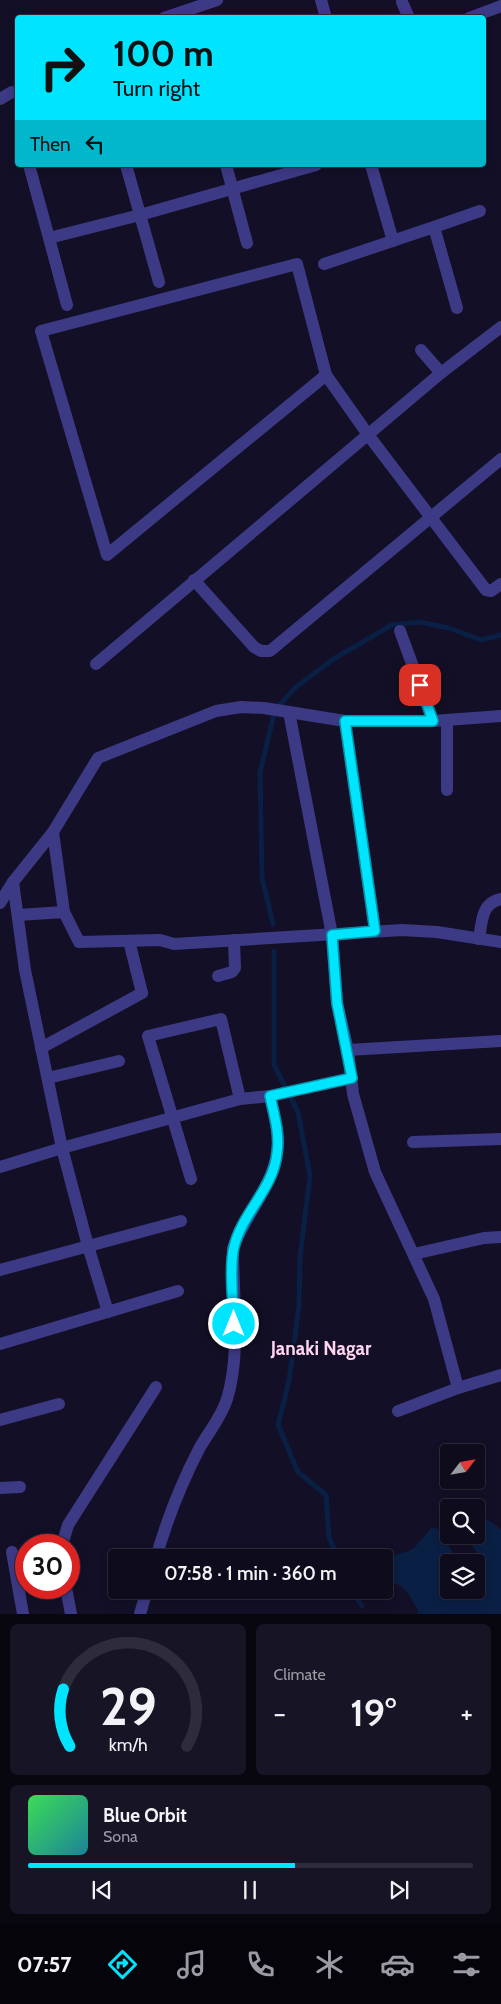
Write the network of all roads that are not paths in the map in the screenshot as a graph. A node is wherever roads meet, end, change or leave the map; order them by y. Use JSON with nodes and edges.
{"nodes":[{"id":1,"x":217,"y":0,"type":"edge"},
{"id":2,"x":321,"y":0,"type":"edge"},
{"id":3,"x":497,"y":0,"type":"edge"},
{"id":4,"x":402,"y":2,"type":"dead end"},
{"id":5,"x":501,"y":6,"type":"edge"},
{"id":6,"x":197,"y":13,"type":"edge"},
{"id":7,"x":184,"y":15,"type":"edge"},
{"id":8,"x":325,"y":15,"type":"edge"},
{"id":9,"x":408,"y":15,"type":"edge"},
{"id":10,"x":478,"y":15,"type":"edge"},
{"id":11,"x":12,"y":92,"type":"dead end"},
{"id":12,"x":0,"y":98,"type":"edge"},
{"id":13,"x":30,"y":167,"type":"edge"},
{"id":14,"x":127,"y":167,"type":"edge"},
{"id":15,"x":226,"y":167,"type":"edge"},
{"id":16,"x":309,"y":167,"type":"edge"},
{"id":17,"x":372,"y":167,"type":"edge"},
{"id":18,"x":232,"y":189,"type":"junction"},
{"id":19,"x":480,"y":211,"type":"dead end"},
{"id":20,"x":140,"y":215,"type":"junction"},
{"id":21,"x":434,"y":227,"type":"junction"},
{"id":22,"x":49,"y":238,"type":"junction"},
{"id":23,"x":393,"y":241,"type":"junction"},
{"id":24,"x":247,"y":243,"type":"dead end"},
{"id":25,"x":324,"y":264,"type":"dead end"},
{"id":26,"x":159,"y":282,"type":"dead end"},
{"id":27,"x":67,"y":305,"type":"dead end"},
{"id":28,"x":457,"y":308,"type":"dead end"},
{"id":29,"x":501,"y":327,"type":"edge"},
{"id":30,"x":420,"y":350,"type":"dead end"},
{"id":31,"x":441,"y":373,"type":"junction"},
{"id":32,"x":326,"y":375,"type":"junction"},
{"id":33,"x":369,"y":436,"type":"junction"},
{"id":34,"x":501,"y":459,"type":"edge"},
{"id":35,"x":431,"y":516,"type":"junction"},
{"id":36,"x":194,"y":580,"type":"junction"},
{"id":37,"x":501,"y":584,"type":"edge"},
{"id":38,"x":400,"y":631,"type":"dead end"},
{"id":39,"x":96,"y":664,"type":"dead end"},
{"id":40,"x":289,"y":712,"type":"junction"},
{"id":41,"x":501,"y":716,"type":"edge"},
{"id":42,"x":447,"y":720,"type":"junction"},
{"id":43,"x":345,"y":721,"type":"junction"},
{"id":44,"x":433,"y":721,"type":"junction"},
{"id":45,"x":447,"y":790,"type":"dead end"},
{"id":46,"x":53,"y":832,"type":"junction"},
{"id":47,"x":12,"y":882,"type":"junction"},
{"id":48,"x":501,"y":899,"type":"edge"},
{"id":49,"x":0,"y":903,"type":"edge"},
{"id":50,"x":64,"y":912,"type":"junction"},
{"id":51,"x":18,"y":915,"type":"junction"},
{"id":52,"x":375,"y":931,"type":"junction"},
{"id":53,"x":332,"y":935,"type":"junction"},
{"id":54,"x":479,"y":939,"type":"junction"},
{"id":55,"x":234,"y":940,"type":"junction"},
{"id":56,"x":129,"y":941,"type":"junction"},
{"id":57,"x":501,"y":942,"type":"edge"},
{"id":58,"x":218,"y":976,"type":"dead end"},
{"id":59,"x":501,"y":1041,"type":"edge"},
{"id":60,"x":41,"y":1048,"type":"junction"},
{"id":61,"x":348,"y":1050,"type":"junction"},
{"id":62,"x":119,"y":1061,"type":"dead end"},
{"id":63,"x":48,"y":1078,"type":"junction"},
{"id":64,"x":352,"y":1078,"type":"junction"},
{"id":65,"x":276,"y":1094,"type":"junction"},
{"id":66,"x":240,"y":1099,"type":"junction"},
{"id":67,"x":173,"y":1119,"type":"junction"},
{"id":68,"x":501,"y":1139,"type":"edge"},
{"id":69,"x":413,"y":1142,"type":"dead end"},
{"id":70,"x":62,"y":1148,"type":"junction"},
{"id":71,"x":0,"y":1167,"type":"edge"},
{"id":72,"x":191,"y":1179,"type":"dead end"},
{"id":73,"x":181,"y":1221,"type":"dead end"},
{"id":74,"x":501,"y":1238,"type":"edge"},
{"id":75,"x":88,"y":1246,"type":"junction"},
{"id":76,"x":414,"y":1254,"type":"junction"},
{"id":77,"x":0,"y":1270,"type":"edge"},
{"id":78,"x":178,"y":1291,"type":"dead end"},
{"id":79,"x":108,"y":1312,"type":"junction"},
{"id":80,"x":0,"y":1344,"type":"edge"},
{"id":81,"x":501,"y":1375,"type":"edge"},
{"id":82,"x":156,"y":1387,"type":"dead end"},
{"id":83,"x":458,"y":1388,"type":"junction"},
{"id":84,"x":59,"y":1404,"type":"dead end"},
{"id":85,"x":398,"y":1411,"type":"dead end"},
{"id":86,"x":0,"y":1420,"type":"edge"},
{"id":87,"x":20,"y":1487,"type":"dead end"},
{"id":88,"x":0,"y":1488,"type":"edge"},
{"id":89,"x":65,"y":1534,"type":"edge"},
{"id":90,"x":159,"y":1549,"type":"edge"},
{"id":91,"x":12,"y":1552,"type":"dead end"},
{"id":92,"x":68,"y":1599,"type":"edge"},
{"id":93,"x":144,"y":1599,"type":"edge"},
{"id":94,"x":23,"y":1614,"type":"edge"},
{"id":95,"x":71,"y":1614,"type":"edge"},
{"id":96,"x":140,"y":1614,"type":"edge"}],
"edges":[{"from":1,"to":6,"type":"street"},
{"from":2,"to":8,"type":"street"},
{"from":3,"to":5,"type":"street"},
{"from":4,"to":9,"type":"street"},
{"from":5,"to":10,"type":"street"},
{"from":6,"to":7,"type":"street"},
{"from":11,"to":12,"type":"street"},
{"from":13,"to":22,"type":"street"},
{"from":14,"to":20,"type":"street"},
{"from":15,"to":18,"type":"street"},
{"from":16,"to":18,"type":"street"},
{"from":17,"to":23,"type":"street"},
{"from":18,"to":20,"type":"street"},
{"from":18,"to":24,"type":"street"},
{"from":19,"to":21,"type":"street"},
{"from":20,"to":22,"type":"street"},
{"from":20,"to":26,"type":"street"},
{"from":21,"to":23,"type":"street"},
{"from":21,"to":28,"type":"street"},
{"from":22,"to":27,"type":"street"},
{"from":23,"to":25,"type":"street"},
{"from":29,"to":31,"type":"street"},
{"from":30,"to":31,"type":"street"},
{"from":31,"to":33,"type":"street"},
{"from":32,"to":32,"type":"street"},
{"from":32,"to":33,"type":"street"},
{"from":33,"to":35,"type":"street"},
{"from":33,"to":36,"type":"street"},
{"from":34,"to":35,"type":"street"},
{"from":35,"to":36,"type":"street"},
{"from":35,"to":37,"type":"street"},
{"from":36,"to":39,"type":"street"},
{"from":38,"to":44,"type":"street"},
{"from":40,"to":43,"type":"street"},
{"from":40,"to":46,"type":"street"},
{"from":40,"to":53,"type":"street"},
{"from":41,"to":42,"type":"street"},
{"from":42,"to":44,"type":"street"},
{"from":42,"to":45,"type":"street"},
{"from":43,"to":44,"type":"street"},
{"from":43,"to":52,"type":"street"},
{"from":46,"to":47,"type":"street"},
{"from":46,"to":50,"type":"street"},
{"from":47,"to":49,"type":"street"},
{"from":47,"to":51,"type":"street"},
{"from":48,"to":54,"type":"street"},
{"from":50,"to":51,"type":"street"},
{"from":50,"to":56,"type":"street"},
{"from":51,"to":60,"type":"street"},
{"from":52,"to":53,"type":"street"},
{"from":52,"to":54,"type":"street"},
{"from":53,"to":55,"type":"street"},
{"from":53,"to":61,"type":"street"},
{"from":54,"to":57,"type":"street"},
{"from":55,"to":56,"type":"street"},
{"from":55,"to":58,"type":"street"},
{"from":56,"to":60,"type":"street"},
{"from":59,"to":61,"type":"street"},
{"from":60,"to":63,"type":"street"},
{"from":61,"to":64,"type":"street"},
{"from":62,"to":63,"type":"street"},
{"from":63,"to":70,"type":"street"},
{"from":64,"to":65,"type":"street"},
{"from":64,"to":76,"type":"street"},
{"from":65,"to":66,"type":"street"},
{"from":65,"to":90,"type":"street"},
{"from":66,"to":67,"type":"street"},
{"from":66,"to":67,"type":"street"},
{"from":67,"to":70,"type":"street"},
{"from":67,"to":72,"type":"street"},
{"from":68,"to":69,"type":"street"},
{"from":70,"to":71,"type":"street"},
{"from":70,"to":75,"type":"street"},
{"from":73,"to":75,"type":"street"},
{"from":74,"to":76,"type":"street"},
{"from":75,"to":77,"type":"street"},
{"from":75,"to":79,"type":"street"},
{"from":76,"to":83,"type":"street"},
{"from":78,"to":79,"type":"street"},
{"from":79,"to":80,"type":"street"},
{"from":81,"to":83,"type":"street"},
{"from":82,"to":89,"type":"street"},
{"from":83,"to":85,"type":"street"},
{"from":84,"to":86,"type":"street"},
{"from":87,"to":88,"type":"street"},
{"from":91,"to":94,"type":"street"},
{"from":92,"to":95,"type":"street"},
{"from":93,"to":96,"type":"street"}]}
